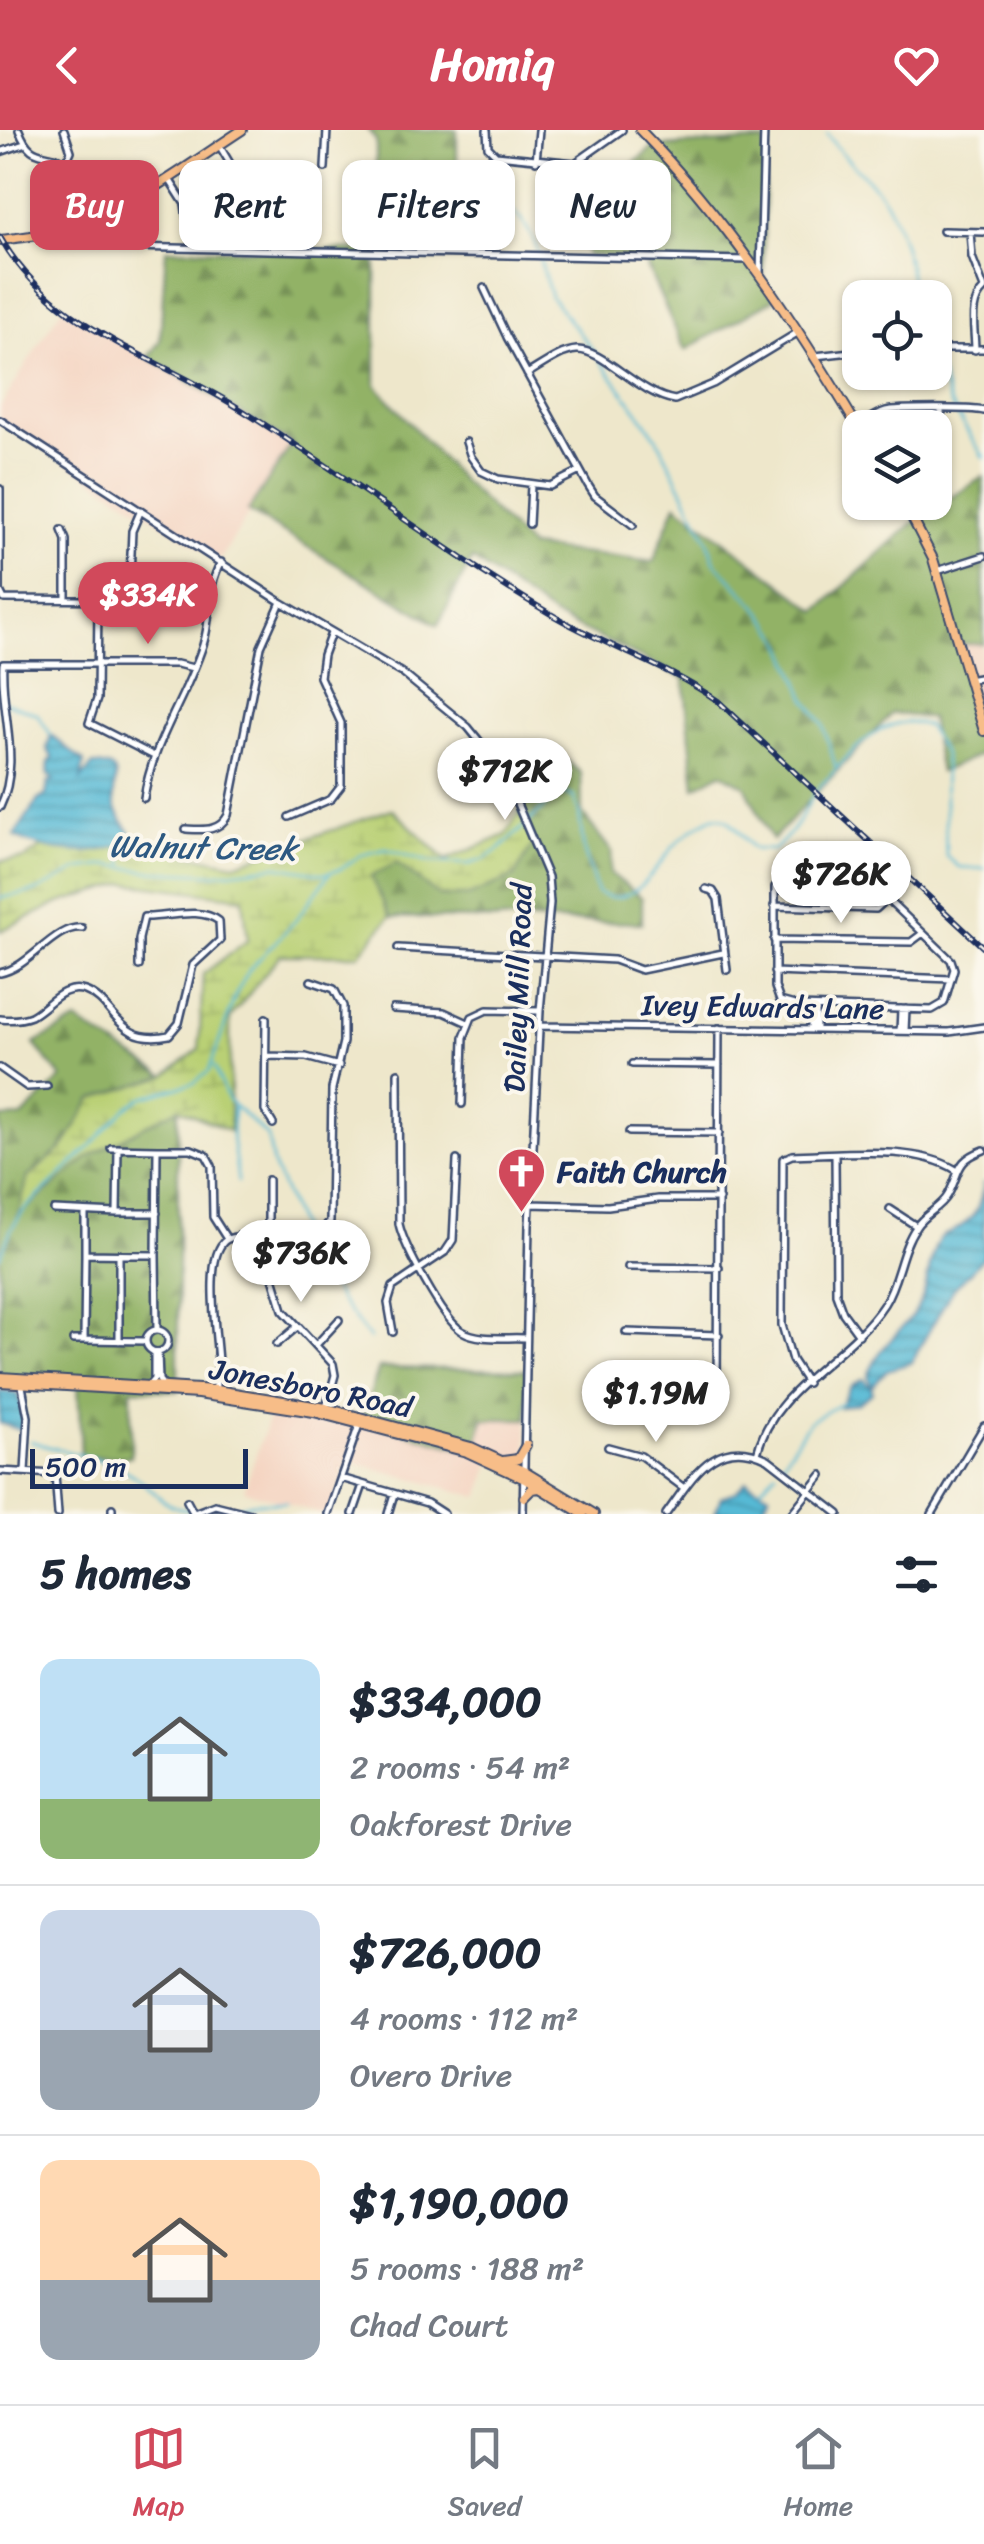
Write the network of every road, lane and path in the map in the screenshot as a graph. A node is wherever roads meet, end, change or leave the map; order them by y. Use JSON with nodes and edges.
{"nodes":[{"id":1,"x":19,"y":130,"type":"edge"},
{"id":2,"x":64,"y":130,"type":"edge"},
{"id":3,"x":242,"y":130,"type":"edge"},
{"id":4,"x":327,"y":130,"type":"edge"},
{"id":5,"x":486,"y":130,"type":"edge"},
{"id":6,"x":539,"y":130,"type":"edge"},
{"id":7,"x":622,"y":130,"type":"edge"},
{"id":8,"x":640,"y":130,"type":"edge"},
{"id":9,"x":764,"y":130,"type":"edge"},
{"id":10,"x":24,"y":144,"type":"junction"},
{"id":11,"x":218,"y":145,"type":"junction"},
{"id":12,"x":0,"y":152,"type":"edge"},
{"id":13,"x":498,"y":156,"type":"junction"},
{"id":14,"x":59,"y":160,"type":"edge"},
{"id":15,"x":67,"y":160,"type":"edge"},
{"id":16,"x":227,"y":160,"type":"edge"},
{"id":17,"x":495,"y":160,"type":"edge"},
{"id":18,"x":536,"y":160,"type":"edge"},
{"id":19,"x":581,"y":160,"type":"edge"},
{"id":20,"x":535,"y":161,"type":"edge"},
{"id":21,"x":325,"y":168,"type":"dead end"},
{"id":22,"x":167,"y":177,"type":"junction"},
{"id":23,"x":159,"y":182,"type":"edge"},
{"id":24,"x":179,"y":195,"type":"edge"},
{"id":25,"x":943,"y":230,"type":"dead end"},
{"id":26,"x":970,"y":232,"type":"junction"},
{"id":27,"x":984,"y":232,"type":"edge"},
{"id":28,"x":30,"y":235,"type":"edge"},
{"id":29,"x":0,"y":240,"type":"edge"},
{"id":30,"x":159,"y":248,"type":"edge"},
{"id":31,"x":749,"y":260,"type":"junction"},
{"id":32,"x":760,"y":270,"type":"junction"},
{"id":33,"x":484,"y":288,"type":"dead end"},
{"id":34,"x":984,"y":289,"type":"edge"},
{"id":35,"x":797,"y":333,"type":"junction"},
{"id":36,"x":952,"y":349,"type":"edge"},
{"id":37,"x":975,"y":350,"type":"junction"},
{"id":38,"x":984,"y":350,"type":"edge"},
{"id":39,"x":842,"y":353,"type":"edge"},
{"id":40,"x":812,"y":357,"type":"junction"},
{"id":41,"x":527,"y":374,"type":"junction"},
{"id":42,"x":846,"y":410,"type":"edge"},
{"id":43,"x":888,"y":410,"type":"edge"},
{"id":44,"x":916,"y":410,"type":"edge"},
{"id":45,"x":948,"y":410,"type":"edge"},
{"id":46,"x":984,"y":412,"type":"edge"},
{"id":47,"x":0,"y":420,"type":"edge"},
{"id":48,"x":466,"y":442,"type":"dead end"},
{"id":49,"x":580,"y":471,"type":"junction"},
{"id":50,"x":532,"y":485,"type":"junction"},
{"id":51,"x":0,"y":489,"type":"edge"},
{"id":52,"x":141,"y":510,"type":"junction"},
{"id":53,"x":913,"y":520,"type":"edge"},
{"id":54,"x":529,"y":524,"type":"dead end"},
{"id":55,"x":633,"y":524,"type":"dead end"},
{"id":56,"x":62,"y":530,"type":"dead end"},
{"id":57,"x":984,"y":556,"type":"edge"},
{"id":58,"x":1,"y":561,"type":"edge"},
{"id":59,"x":222,"y":562,"type":"junction"},
{"id":60,"x":937,"y":571,"type":"junction"},
{"id":61,"x":66,"y":599,"type":"junction"},
{"id":62,"x":98,"y":600,"type":"junction"},
{"id":63,"x":281,"y":602,"type":"junction"},
{"id":64,"x":331,"y":632,"type":"junction"},
{"id":65,"x":98,"y":663,"type":"junction"},
{"id":66,"x":193,"y":668,"type":"junction"},
{"id":67,"x":984,"y":677,"type":"edge"},
{"id":68,"x":968,"y":680,"type":"junction"},
{"id":69,"x":984,"y":731,"type":"edge"},
{"id":70,"x":232,"y":746,"type":"dead end"},
{"id":71,"x":240,"y":748,"type":"junction"},
{"id":72,"x":154,"y":756,"type":"junction"},
{"id":73,"x":144,"y":798,"type":"dead end"},
{"id":74,"x":0,"y":807,"type":"edge"},
{"id":75,"x":289,"y":817,"type":"dead end"},
{"id":76,"x":186,"y":828,"type":"dead end"},
{"id":77,"x":814,"y":854,"type":"dead end"},
{"id":78,"x":818,"y":874,"type":"junction"},
{"id":79,"x":706,"y":889,"type":"dead end"},
{"id":80,"x":888,"y":899,"type":"junction"},
{"id":81,"x":774,"y":906,"type":"junction"},
{"id":82,"x":82,"y":928,"type":"dead end"},
{"id":83,"x":923,"y":932,"type":"junction"},
{"id":84,"x":774,"y":940,"type":"junction"},
{"id":85,"x":398,"y":948,"type":"dead end"},
{"id":86,"x":723,"y":953,"type":"junction"},
{"id":87,"x":546,"y":955,"type":"junction"},
{"id":88,"x":138,"y":966,"type":"dead end"},
{"id":89,"x":728,"y":970,"type":"dead end"},
{"id":90,"x":774,"y":972,"type":"junction"},
{"id":91,"x":0,"y":974,"type":"edge"},
{"id":92,"x":952,"y":979,"type":"junction"},
{"id":93,"x":311,"y":981,"type":"dead end"},
{"id":94,"x":814,"y":1007,"type":"junction"},
{"id":95,"x":393,"y":1009,"type":"dead end"},
{"id":96,"x":903,"y":1009,"type":"junction"},
{"id":97,"x":540,"y":1011,"type":"junction"},
{"id":98,"x":266,"y":1018,"type":"dead end"},
{"id":99,"x":0,"y":1020,"type":"edge"},
{"id":100,"x":468,"y":1023,"type":"junction"},
{"id":101,"x":540,"y":1026,"type":"junction"},
{"id":102,"x":984,"y":1027,"type":"edge"},
{"id":103,"x":720,"y":1028,"type":"junction"},
{"id":104,"x":813,"y":1030,"type":"junction"},
{"id":105,"x":903,"y":1031,"type":"junction"},
{"id":106,"x":266,"y":1056,"type":"junction"},
{"id":107,"x":632,"y":1064,"type":"dead end"},
{"id":108,"x":339,"y":1066,"type":"junction"},
{"id":109,"x":719,"y":1066,"type":"junction"},
{"id":110,"x":0,"y":1068,"type":"edge"},
{"id":111,"x":398,"y":1073,"type":"dead end"},
{"id":112,"x":47,"y":1086,"type":"dead end"},
{"id":113,"x":462,"y":1104,"type":"dead end"},
{"id":114,"x":273,"y":1124,"type":"dead end"},
{"id":115,"x":629,"y":1132,"type":"dead end"},
{"id":116,"x":719,"y":1133,"type":"junction"},
{"id":117,"x":157,"y":1149,"type":"junction"},
{"id":118,"x":984,"y":1150,"type":"edge"},
{"id":119,"x":835,"y":1154,"type":"junction"},
{"id":120,"x":457,"y":1160,"type":"dead end"},
{"id":121,"x":956,"y":1170,"type":"junction"},
{"id":122,"x":268,"y":1180,"type":"dead end"},
{"id":123,"x":719,"y":1198,"type":"junction"},
{"id":124,"x":530,"y":1204,"type":"junction"},
{"id":125,"x":890,"y":1208,"type":"dead end"},
{"id":126,"x":54,"y":1210,"type":"dead end"},
{"id":127,"x":84,"y":1213,"type":"junction"},
{"id":128,"x":117,"y":1213,"type":"junction"},
{"id":129,"x":157,"y":1214,"type":"junction"},
{"id":130,"x":916,"y":1226,"type":"junction"},
{"id":131,"x":319,"y":1234,"type":"junction"},
{"id":132,"x":268,"y":1236,"type":"junction"},
{"id":133,"x":227,"y":1239,"type":"junction"},
{"id":134,"x":85,"y":1254,"type":"junction"},
{"id":135,"x":119,"y":1254,"type":"junction"},
{"id":136,"x":156,"y":1255,"type":"junction"},
{"id":137,"x":628,"y":1266,"type":"dead end"},
{"id":138,"x":338,"y":1268,"type":"dead end"},
{"id":139,"x":719,"y":1268,"type":"junction"},
{"id":140,"x":419,"y":1269,"type":"junction"},
{"id":141,"x":339,"y":1320,"type":"dead end"},
{"id":142,"x":297,"y":1327,"type":"junction"},
{"id":143,"x":157,"y":1329,"type":"junction"},
{"id":144,"x":393,"y":1332,"type":"dead end"},
{"id":145,"x":626,"y":1332,"type":"dead end"},
{"id":146,"x":719,"y":1334,"type":"junction"},
{"id":147,"x":859,"y":1334,"type":"junction"},
{"id":148,"x":524,"y":1338,"type":"junction"},
{"id":149,"x":73,"y":1340,"type":"dead end"},
{"id":150,"x":84,"y":1340,"type":"junction"},
{"id":151,"x":119,"y":1341,"type":"junction"},
{"id":152,"x":145,"y":1341,"type":"junction"},
{"id":153,"x":277,"y":1344,"type":"dead end"},
{"id":154,"x":316,"y":1345,"type":"junction"},
{"id":155,"x":156,"y":1352,"type":"junction"},
{"id":156,"x":0,"y":1380,"type":"edge"},
{"id":157,"x":21,"y":1381,"type":"junction"},
{"id":158,"x":807,"y":1383,"type":"junction"},
{"id":159,"x":149,"y":1386,"type":"junction"},
{"id":160,"x":164,"y":1386,"type":"junction"},
{"id":161,"x":628,"y":1392,"type":"dead end"},
{"id":162,"x":215,"y":1393,"type":"junction"},
{"id":163,"x":326,"y":1408,"type":"junction"},
{"id":164,"x":360,"y":1420,"type":"junction"},
{"id":165,"x":984,"y":1426,"type":"edge"},
{"id":166,"x":526,"y":1445,"type":"junction"},
{"id":167,"x":608,"y":1447,"type":"dead end"},
{"id":168,"x":758,"y":1454,"type":"junction"},
{"id":169,"x":502,"y":1461,"type":"junction"},
{"id":170,"x":0,"y":1471,"type":"edge"},
{"id":171,"x":25,"y":1472,"type":"junction"},
{"id":172,"x":822,"y":1475,"type":"dead end"},
{"id":173,"x":525,"y":1476,"type":"junction"},
{"id":174,"x":341,"y":1478,"type":"junction"},
{"id":175,"x":363,"y":1485,"type":"junction"},
{"id":176,"x":542,"y":1488,"type":"junction"},
{"id":177,"x":684,"y":1488,"type":"junction"},
{"id":178,"x":810,"y":1490,"type":"junction"},
{"id":179,"x":394,"y":1494,"type":"junction"},
{"id":180,"x":524,"y":1497,"type":"junction"},
{"id":181,"x":187,"y":1501,"type":"dead end"},
{"id":182,"x":426,"y":1503,"type":"junction"},
{"id":183,"x":331,"y":1513,"type":"edge"},
{"id":184,"x":58,"y":1514,"type":"edge"},
{"id":185,"x":194,"y":1514,"type":"edge"},
{"id":186,"x":251,"y":1514,"type":"edge"},
{"id":187,"x":353,"y":1514,"type":"edge"},
{"id":188,"x":388,"y":1514,"type":"edge"},
{"id":189,"x":423,"y":1514,"type":"edge"},
{"id":190,"x":444,"y":1514,"type":"edge"},
{"id":191,"x":521,"y":1514,"type":"edge"},
{"id":192,"x":582,"y":1514,"type":"edge"},
{"id":193,"x":594,"y":1514,"type":"edge"},
{"id":194,"x":666,"y":1514,"type":"edge"},
{"id":195,"x":791,"y":1514,"type":"edge"},
{"id":196,"x":840,"y":1514,"type":"edge"},
{"id":197,"x":932,"y":1514,"type":"edge"}],
"edges":[{"from":1,"to":10,"type":"street"},
{"from":2,"to":15,"type":"street"},
{"from":3,"to":11,"type":"main road"},
{"from":4,"to":21,"type":"street"},
{"from":5,"to":13,"type":"street"},
{"from":6,"to":18,"type":"street"},
{"from":7,"to":19,"type":"street"},
{"from":8,"to":31,"type":"main road"},
{"from":9,"to":32,"type":"street"},
{"from":10,"to":12,"type":"street"},
{"from":10,"to":14,"type":"street"},
{"from":11,"to":16,"type":"street"},
{"from":11,"to":22,"type":"main road"},
{"from":13,"to":17,"type":"street"},
{"from":13,"to":20,"type":"street"},
{"from":22,"to":23,"type":"main road"},
{"from":22,"to":24,"type":"street"},
{"from":25,"to":26,"type":"street"},
{"from":26,"to":27,"type":"street"},
{"from":26,"to":34,"type":"street"},
{"from":28,"to":29,"type":"main road"},
{"from":30,"to":31,"type":"street"},
{"from":31,"to":32,"type":"main road"},
{"from":32,"to":35,"type":"main road"},
{"from":33,"to":41,"type":"street"},
{"from":34,"to":37,"type":"street"},
{"from":35,"to":40,"type":"main road"},
{"from":35,"to":41,"type":"street"},
{"from":36,"to":37,"type":"street"},
{"from":37,"to":38,"type":"street"},
{"from":39,"to":40,"type":"street"},
{"from":40,"to":42,"type":"main road"},
{"from":41,"to":49,"type":"street"},
{"from":43,"to":44,"type":"street"},
{"from":45,"to":46,"type":"street"},
{"from":47,"to":52,"type":"street","name":"Dailey Mill Road"},
{"from":48,"to":50,"type":"street"},
{"from":49,"to":50,"type":"street"},
{"from":49,"to":55,"type":"street"},
{"from":50,"to":54,"type":"street"},
{"from":51,"to":58,"type":"street"},
{"from":52,"to":59,"type":"street","name":"Dailey Mill Road"},
{"from":52,"to":62,"type":"street"},
{"from":53,"to":60,"type":"main road"},
{"from":56,"to":61,"type":"street"},
{"from":57,"to":60,"type":"street"},
{"from":58,"to":61,"type":"street"},
{"from":59,"to":63,"type":"street","name":"Dailey Mill Road"},
{"from":59,"to":66,"type":"street"},
{"from":60,"to":68,"type":"main road"},
{"from":61,"to":62,"type":"street"},
{"from":62,"to":65,"type":"street"},
{"from":63,"to":64,"type":"street","name":"Dailey Mill Road"},
{"from":63,"to":71,"type":"street"},
{"from":64,"to":75,"type":"street"},
{"from":64,"to":87,"type":"street","name":"Dailey Mill Road"},
{"from":65,"to":66,"type":"street"},
{"from":65,"to":72,"type":"street"},
{"from":65,"to":74,"type":"street"},
{"from":66,"to":72,"type":"street"},
{"from":67,"to":68,"type":"street"},
{"from":68,"to":69,"type":"main road"},
{"from":70,"to":71,"type":"street"},
{"from":71,"to":76,"type":"street"},
{"from":72,"to":73,"type":"street"},
{"from":77,"to":78,"type":"street"},
{"from":78,"to":80,"type":"street"},
{"from":78,"to":81,"type":"street"},
{"from":79,"to":86,"type":"street"},
{"from":80,"to":81,"type":"street"},
{"from":80,"to":83,"type":"street"},
{"from":81,"to":84,"type":"street"},
{"from":82,"to":91,"type":"street"},
{"from":83,"to":84,"type":"street"},
{"from":83,"to":92,"type":"street"},
{"from":84,"to":90,"type":"street"},
{"from":85,"to":87,"type":"street"},
{"from":86,"to":87,"type":"street"},
{"from":86,"to":89,"type":"street"},
{"from":87,"to":97,"type":"street","name":"Dailey Mill Road"},
{"from":88,"to":99,"type":"street"},
{"from":90,"to":92,"type":"street"},
{"from":90,"to":94,"type":"street"},
{"from":92,"to":96,"type":"street"},
{"from":93,"to":108,"type":"street"},
{"from":94,"to":96,"type":"street"},
{"from":94,"to":104,"type":"street"},
{"from":95,"to":100,"type":"street"},
{"from":96,"to":105,"type":"street"},
{"from":97,"to":100,"type":"street"},
{"from":97,"to":101,"type":"street","name":"Dailey Mill Road"},
{"from":98,"to":106,"type":"street"},
{"from":100,"to":113,"type":"street"},
{"from":101,"to":103,"type":"street","name":"Ivey Edwards Lane"},
{"from":101,"to":124,"type":"street","name":"Dailey Mill Road"},
{"from":102,"to":105,"type":"street","name":"Ivey Edwards Lane"},
{"from":103,"to":104,"type":"street","name":"Ivey Edwards Lane"},
{"from":103,"to":109,"type":"street"},
{"from":104,"to":105,"type":"street","name":"Ivey Edwards Lane"},
{"from":106,"to":108,"type":"street"},
{"from":106,"to":114,"type":"street"},
{"from":107,"to":109,"type":"street"},
{"from":108,"to":131,"type":"street"},
{"from":109,"to":116,"type":"street"},
{"from":110,"to":112,"type":"street"},
{"from":111,"to":140,"type":"street"},
{"from":115,"to":116,"type":"street"},
{"from":116,"to":123,"type":"street"},
{"from":117,"to":128,"type":"street"},
{"from":117,"to":129,"type":"street"},
{"from":117,"to":133,"type":"street"},
{"from":118,"to":121,"type":"street"},
{"from":119,"to":121,"type":"street"},
{"from":119,"to":147,"type":"street"},
{"from":119,"to":158,"type":"street"},
{"from":120,"to":140,"type":"street"},
{"from":121,"to":130,"type":"street"},
{"from":122,"to":132,"type":"street"},
{"from":123,"to":124,"type":"street"},
{"from":123,"to":139,"type":"street"},
{"from":124,"to":148,"type":"street","name":"Dailey Mill Road"},
{"from":125,"to":130,"type":"street"},
{"from":126,"to":127,"type":"street"},
{"from":127,"to":128,"type":"street"},
{"from":127,"to":134,"type":"street"},
{"from":128,"to":129,"type":"street"},
{"from":129,"to":136,"type":"street"},
{"from":130,"to":147,"type":"street"},
{"from":131,"to":132,"type":"street"},
{"from":131,"to":138,"type":"street"},
{"from":132,"to":133,"type":"street"},
{"from":132,"to":142,"type":"street"},
{"from":133,"to":162,"type":"street"},
{"from":134,"to":135,"type":"street"},
{"from":134,"to":150,"type":"street"},
{"from":135,"to":136,"type":"street"},
{"from":135,"to":151,"type":"street"},
{"from":136,"to":143,"type":"street"},
{"from":137,"to":139,"type":"street"},
{"from":139,"to":146,"type":"street"},
{"from":140,"to":144,"type":"street"},
{"from":140,"to":148,"type":"street"},
{"from":141,"to":154,"type":"street"},
{"from":142,"to":153,"type":"street"},
{"from":142,"to":154,"type":"street"},
{"from":143,"to":152,"type":"street"},
{"from":143,"to":155,"type":"street"},
{"from":145,"to":146,"type":"street"},
{"from":146,"to":161,"type":"street"},
{"from":147,"to":158,"type":"street"},
{"from":148,"to":166,"type":"street","name":"Dailey Mill Road"},
{"from":149,"to":150,"type":"street"},
{"from":150,"to":151,"type":"street"},
{"from":151,"to":152,"type":"street"},
{"from":152,"to":155,"type":"street"},
{"from":154,"to":163,"type":"street"},
{"from":155,"to":159,"type":"street"},
{"from":155,"to":160,"type":"street"},
{"from":156,"to":157,"type":"main road","name":"Jonesboro Road"},
{"from":157,"to":159,"type":"main road","name":"Jonesboro Road"},
{"from":157,"to":162,"type":"main road","name":"Jonesboro Road"},
{"from":157,"to":171,"type":"street"},
{"from":158,"to":168,"type":"street"},
{"from":159,"to":160,"type":"main road","name":"Jonesboro Road"},
{"from":160,"to":162,"type":"main road","name":"Jonesboro Road"},
{"from":162,"to":163,"type":"main road","name":"Jonesboro Road"},
{"from":162,"to":164,"type":"main road","name":"Jonesboro Road"},
{"from":163,"to":164,"type":"main road","name":"Jonesboro Road"},
{"from":164,"to":169,"type":"main road","name":"Jonesboro Road"},
{"from":164,"to":173,"type":"main road","name":"Jonesboro Road"},
{"from":164,"to":174,"type":"street"},
{"from":165,"to":197,"type":"street"},
{"from":166,"to":169,"type":"main road"},
{"from":166,"to":173,"type":"street","name":"Dailey Mill Road"},
{"from":167,"to":177,"type":"street"},
{"from":168,"to":177,"type":"street"},
{"from":168,"to":178,"type":"street"},
{"from":169,"to":173,"type":"main road","name":"Jonesboro Road"},
{"from":170,"to":171,"type":"street"},
{"from":171,"to":184,"type":"street"},
{"from":172,"to":178,"type":"street"},
{"from":173,"to":176,"type":"main road","name":"Jonesboro Road"},
{"from":173,"to":180,"type":"street"},
{"from":173,"to":191,"type":"street"},
{"from":173,"to":193,"type":"main road","name":"Jonesboro Road"},
{"from":174,"to":175,"type":"street"},
{"from":174,"to":183,"type":"street"},
{"from":175,"to":179,"type":"street"},
{"from":175,"to":187,"type":"street"},
{"from":176,"to":180,"type":"main road"},
{"from":176,"to":192,"type":"main road","name":"Jonesboro Road"},
{"from":177,"to":194,"type":"street"},
{"from":178,"to":195,"type":"street"},
{"from":178,"to":196,"type":"street"},
{"from":179,"to":182,"type":"street"},
{"from":179,"to":188,"type":"street"},
{"from":180,"to":191,"type":"street"},
{"from":181,"to":185,"type":"street"},
{"from":182,"to":189,"type":"street"},
{"from":182,"to":190,"type":"street"},
{"from":185,"to":186,"type":"street"}]}
